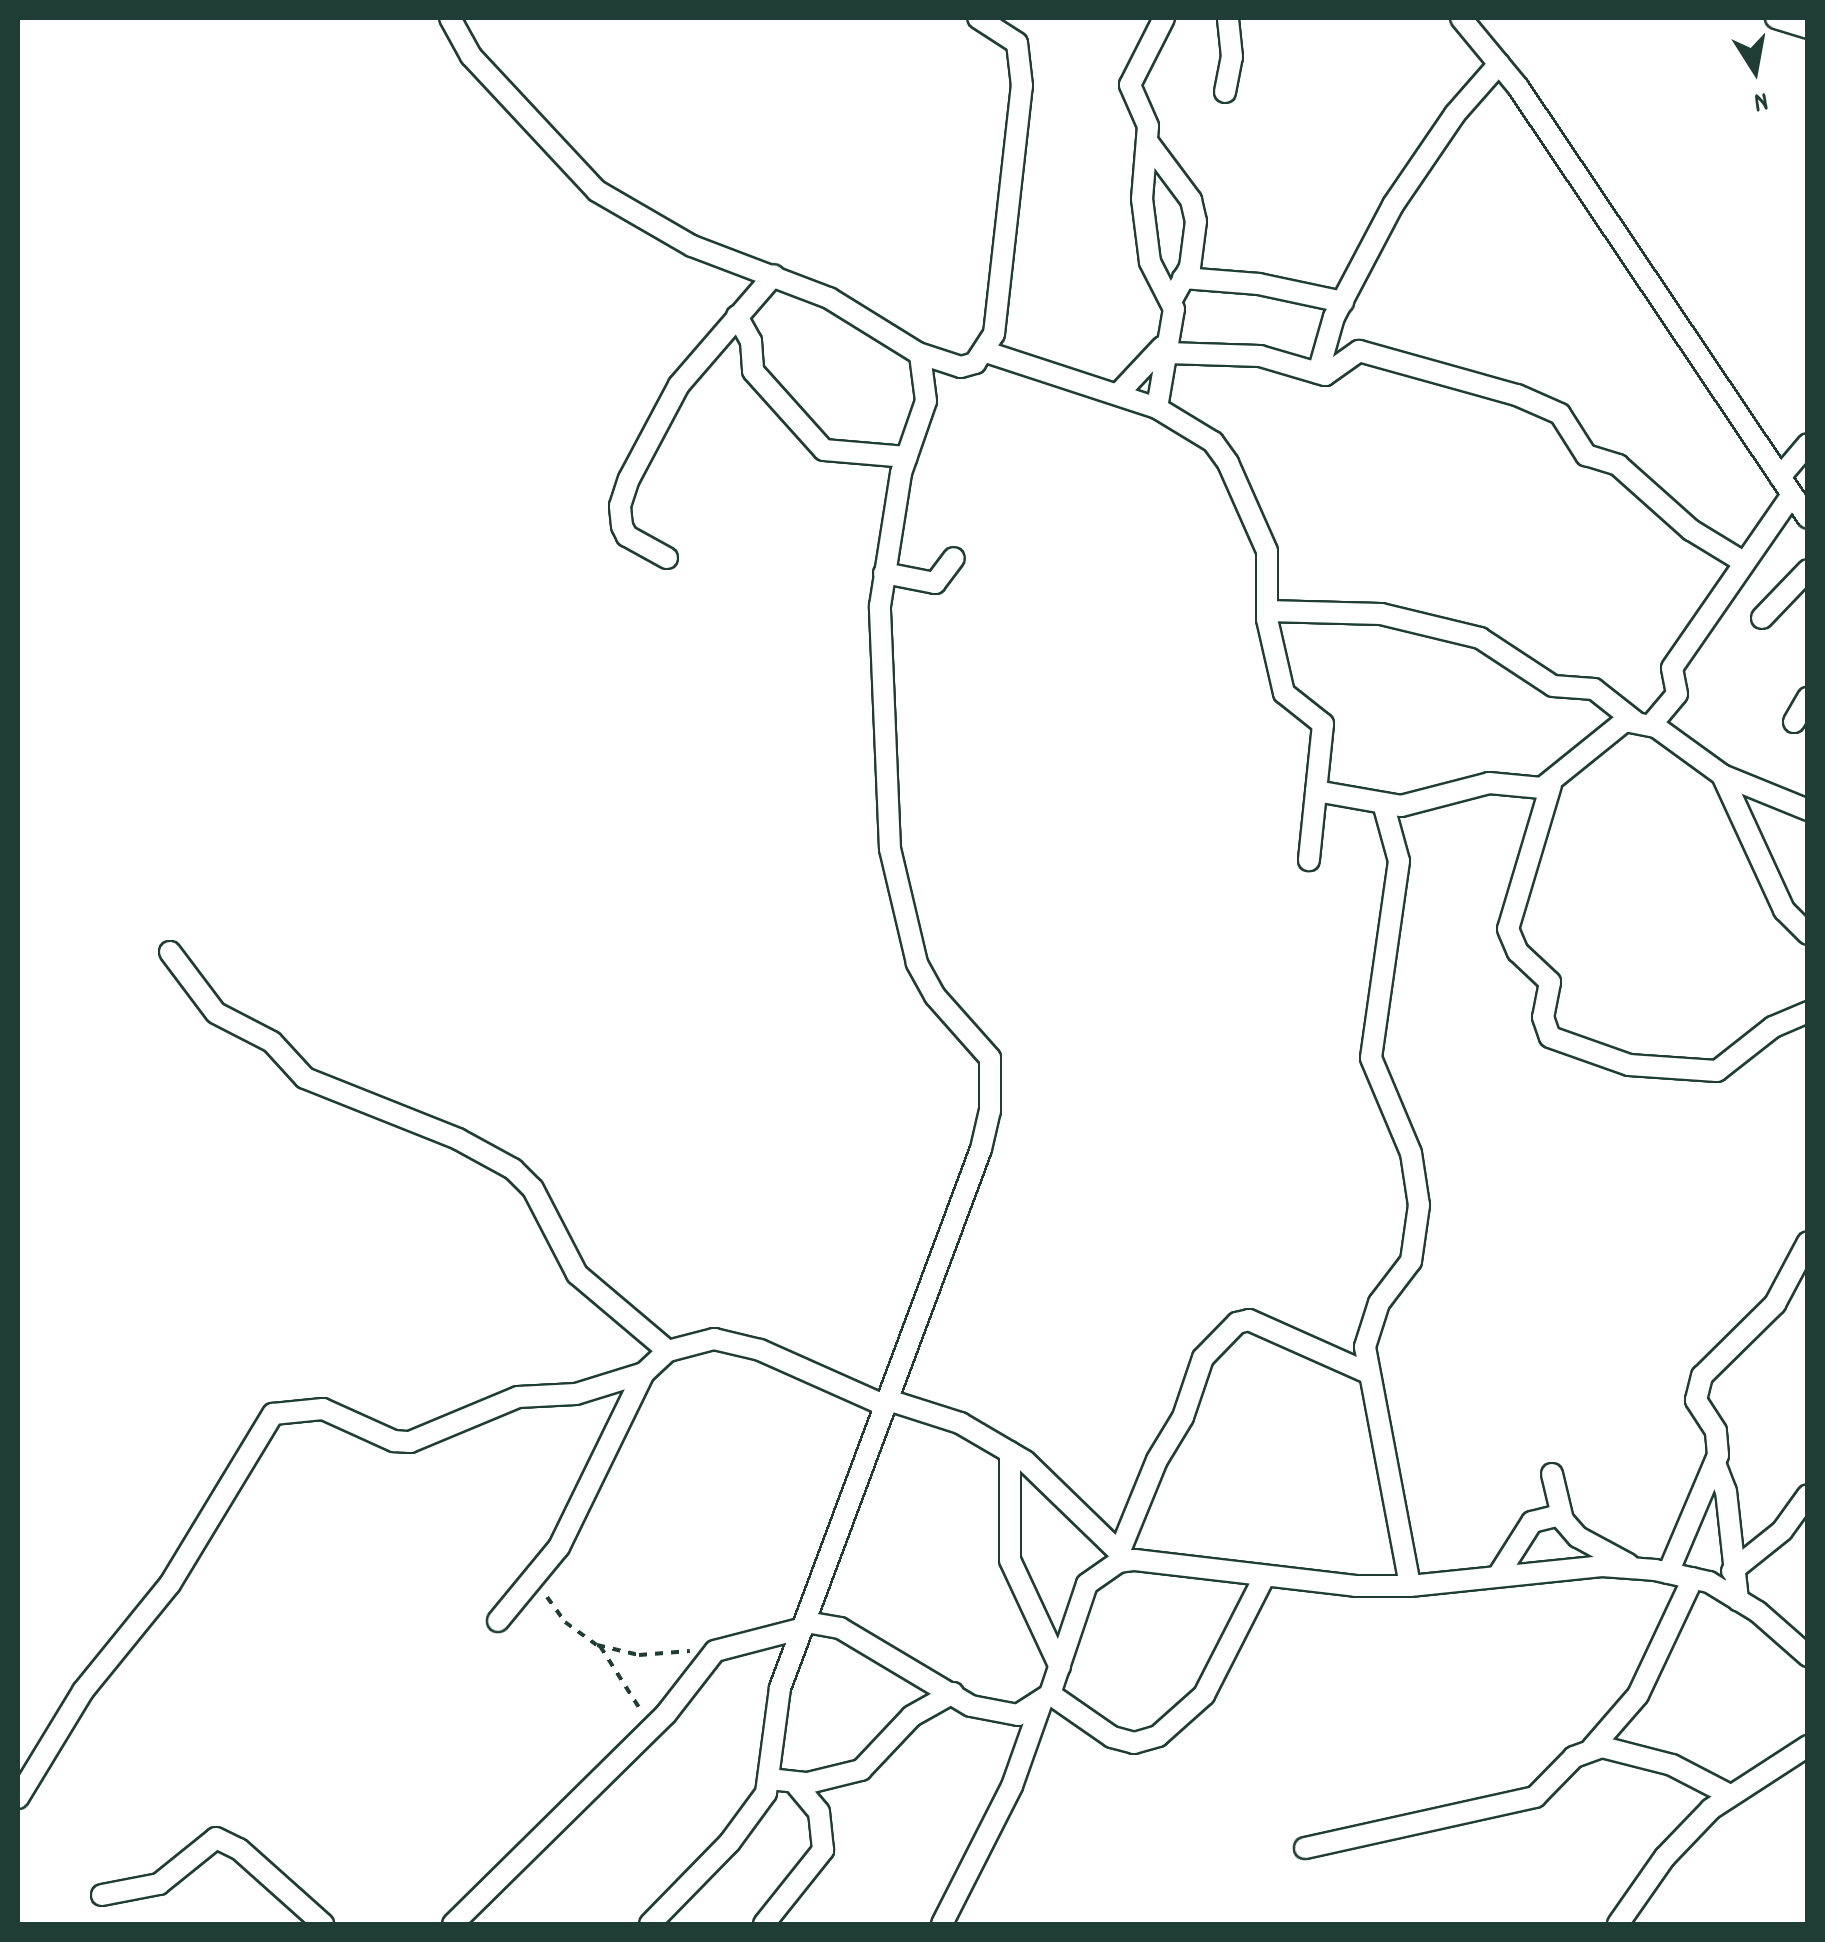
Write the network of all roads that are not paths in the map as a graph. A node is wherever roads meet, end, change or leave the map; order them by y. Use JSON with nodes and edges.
{"nodes":[{"id":1,"x":450,"y":18,"type":"edge"},
{"id":2,"x":978,"y":18,"type":"edge"},
{"id":3,"x":1164,"y":18,"type":"edge"},
{"id":4,"x":1228,"y":18,"type":"edge"},
{"id":5,"x":1461,"y":18,"type":"edge"},
{"id":6,"x":1776,"y":18,"type":"edge"},
{"id":7,"x":1808,"y":28,"type":"edge"},
{"id":8,"x":1499,"y":64,"type":"junction"},
{"id":9,"x":1225,"y":92,"type":"dead end"},
{"id":10,"x":1147,"y":141,"type":"junction"},
{"id":11,"x":774,"y":276,"type":"junction"},
{"id":12,"x":1183,"y":278,"type":"junction"},
{"id":13,"x":1172,"y":300,"type":"junction"},
{"id":14,"x":1343,"y":302,"type":"junction"},
{"id":15,"x":737,"y":316,"type":"junction"},
{"id":16,"x":1169,"y":343,"type":"junction"},
{"id":17,"x":986,"y":352,"type":"junction"},
{"id":18,"x":920,"y":355,"type":"junction"},
{"id":19,"x":1318,"y":373,"type":"junction"},
{"id":20,"x":1119,"y":393,"type":"junction"},
{"id":21,"x":1157,"y":408,"type":"junction"},
{"id":22,"x":1808,"y":444,"type":"edge"},
{"id":23,"x":907,"y":457,"type":"junction"},
{"id":24,"x":1786,"y":486,"type":"junction"},
{"id":25,"x":1808,"y":518,"type":"edge"},
{"id":26,"x":667,"y":558,"type":"dead end"},
{"id":27,"x":954,"y":558,"type":"dead end"},
{"id":28,"x":1742,"y":561,"type":"junction"},
{"id":29,"x":1808,"y":570,"type":"edge"},
{"id":30,"x":884,"y":573,"type":"junction"},
{"id":31,"x":1267,"y":611,"type":"junction"},
{"id":32,"x":1762,"y":618,"type":"dead end"},
{"id":33,"x":1808,"y":698,"type":"edge"},
{"id":34,"x":1794,"y":722,"type":"dead end"},
{"id":35,"x":1644,"y":724,"type":"junction"},
{"id":36,"x":1722,"y":776,"type":"junction"},
{"id":37,"x":1551,"y":785,"type":"junction"},
{"id":38,"x":1316,"y":791,"type":"junction"},
{"id":39,"x":1383,"y":803,"type":"junction"},
{"id":40,"x":1808,"y":810,"type":"edge"},
{"id":41,"x":1309,"y":860,"type":"dead end"},
{"id":42,"x":1808,"y":934,"type":"edge"},
{"id":43,"x":170,"y":952,"type":"dead end"},
{"id":44,"x":1808,"y":1012,"type":"edge"},
{"id":45,"x":1808,"y":1242,"type":"edge"},
{"id":46,"x":668,"y":1352,"type":"junction"},
{"id":47,"x":1368,"y":1373,"type":"junction"},
{"id":48,"x":644,"y":1374,"type":"junction"},
{"id":49,"x":887,"y":1403,"type":"junction"},
{"id":50,"x":1010,"y":1452,"type":"junction"},
{"id":51,"x":1715,"y":1462,"type":"junction"},
{"id":52,"x":1552,"y":1474,"type":"dead end"},
{"id":53,"x":1808,"y":1495,"type":"edge"},
{"id":54,"x":1561,"y":1515,"type":"junction"},
{"id":55,"x":1123,"y":1557,"type":"junction"},
{"id":56,"x":1636,"y":1568,"type":"junction"},
{"id":57,"x":1732,"y":1571,"type":"junction"},
{"id":58,"x":1668,"y":1573,"type":"junction"},
{"id":59,"x":1500,"y":1574,"type":"junction"},
{"id":60,"x":1264,"y":1577,"type":"junction"},
{"id":61,"x":1693,"y":1578,"type":"junction"},
{"id":62,"x":1410,"y":1586,"type":"junction"},
{"id":63,"x":1738,"y":1600,"type":"junction"},
{"id":64,"x":498,"y":1621,"type":"dead end"},
{"id":65,"x":804,"y":1625,"type":"junction"},
{"id":66,"x":1808,"y":1656,"type":"edge"},
{"id":67,"x":1060,"y":1667,"type":"junction"},
{"id":68,"x":953,"y":1693,"type":"junction"},
{"id":69,"x":1046,"y":1699,"type":"junction"},
{"id":70,"x":1808,"y":1746,"type":"edge"},
{"id":71,"x":1592,"y":1748,"type":"junction"},
{"id":72,"x":769,"y":1779,"type":"junction"},
{"id":73,"x":794,"y":1782,"type":"junction"},
{"id":74,"x":1730,"y":1795,"type":"junction"},
{"id":75,"x":18,"y":1798,"type":"edge"},
{"id":76,"x":1305,"y":1848,"type":"dead end"},
{"id":77,"x":102,"y":1894,"type":"dead end"},
{"id":78,"x":323,"y":1924,"type":"edge"},
{"id":79,"x":453,"y":1924,"type":"edge"},
{"id":80,"x":650,"y":1924,"type":"edge"},
{"id":81,"x":764,"y":1924,"type":"edge"},
{"id":82,"x":942,"y":1924,"type":"edge"},
{"id":83,"x":1618,"y":1924,"type":"edge"}],
"edges":[{"from":1,"to":11,"type":"street"},
{"from":2,"to":17,"type":"street"},
{"from":3,"to":10,"type":"street"},
{"from":4,"to":9,"type":"street"},
{"from":5,"to":8,"type":"street"},
{"from":6,"to":7,"type":"street"},
{"from":8,"to":14,"type":"street"},
{"from":8,"to":24,"type":"street"},
{"from":10,"to":12,"type":"street"},
{"from":10,"to":13,"type":"street"},
{"from":11,"to":15,"type":"street"},
{"from":11,"to":18,"type":"street"},
{"from":12,"to":13,"type":"street"},
{"from":12,"to":14,"type":"street"},
{"from":13,"to":16,"type":"street"},
{"from":14,"to":19,"type":"street"},
{"from":15,"to":23,"type":"street"},
{"from":15,"to":26,"type":"street"},
{"from":16,"to":19,"type":"street"},
{"from":16,"to":20,"type":"street"},
{"from":16,"to":21,"type":"street"},
{"from":17,"to":18,"type":"street"},
{"from":17,"to":20,"type":"street"},
{"from":18,"to":23,"type":"street"},
{"from":19,"to":28,"type":"street"},
{"from":20,"to":21,"type":"street"},
{"from":21,"to":31,"type":"street"},
{"from":22,"to":24,"type":"street"},
{"from":23,"to":30,"type":"street"},
{"from":24,"to":25,"type":"street"},
{"from":24,"to":28,"type":"street"},
{"from":27,"to":30,"type":"street"},
{"from":28,"to":35,"type":"street"},
{"from":29,"to":32,"type":"street"},
{"from":30,"to":49,"type":"street"},
{"from":31,"to":35,"type":"street"},
{"from":31,"to":38,"type":"street"},
{"from":33,"to":34,"type":"street"},
{"from":35,"to":36,"type":"street"},
{"from":35,"to":37,"type":"street"},
{"from":36,"to":40,"type":"street"},
{"from":36,"to":42,"type":"street"},
{"from":37,"to":39,"type":"street"},
{"from":37,"to":44,"type":"street"},
{"from":38,"to":39,"type":"street"},
{"from":38,"to":41,"type":"street"},
{"from":39,"to":47,"type":"street"},
{"from":43,"to":46,"type":"street"},
{"from":45,"to":51,"type":"street"},
{"from":46,"to":48,"type":"street"},
{"from":46,"to":49,"type":"street"},
{"from":47,"to":55,"type":"street"},
{"from":47,"to":62,"type":"street"},
{"from":48,"to":64,"type":"street"},
{"from":48,"to":75,"type":"street"},
{"from":49,"to":50,"type":"street"},
{"from":49,"to":65,"type":"street"},
{"from":50,"to":55,"type":"street"},
{"from":50,"to":67,"type":"street"},
{"from":51,"to":57,"type":"street"},
{"from":51,"to":58,"type":"street"},
{"from":52,"to":54,"type":"street"},
{"from":53,"to":57,"type":"street"},
{"from":54,"to":56,"type":"street"},
{"from":54,"to":59,"type":"street"},
{"from":55,"to":60,"type":"street"},
{"from":55,"to":67,"type":"street"},
{"from":56,"to":58,"type":"street"},
{"from":56,"to":59,"type":"street"},
{"from":57,"to":63,"type":"street"},
{"from":58,"to":61,"type":"street"},
{"from":59,"to":62,"type":"street"},
{"from":60,"to":62,"type":"street"},
{"from":60,"to":69,"type":"street"},
{"from":61,"to":63,"type":"street"},
{"from":61,"to":71,"type":"street"},
{"from":63,"to":66,"type":"street"},
{"from":65,"to":68,"type":"street"},
{"from":65,"to":72,"type":"street"},
{"from":65,"to":79,"type":"street"},
{"from":67,"to":69,"type":"street"},
{"from":68,"to":69,"type":"street"},
{"from":68,"to":73,"type":"street"},
{"from":69,"to":82,"type":"street"},
{"from":70,"to":74,"type":"street"},
{"from":71,"to":74,"type":"street"},
{"from":71,"to":76,"type":"street"},
{"from":72,"to":73,"type":"street"},
{"from":72,"to":80,"type":"street"},
{"from":73,"to":81,"type":"street"},
{"from":74,"to":83,"type":"street"},
{"from":77,"to":78,"type":"street"}]}
